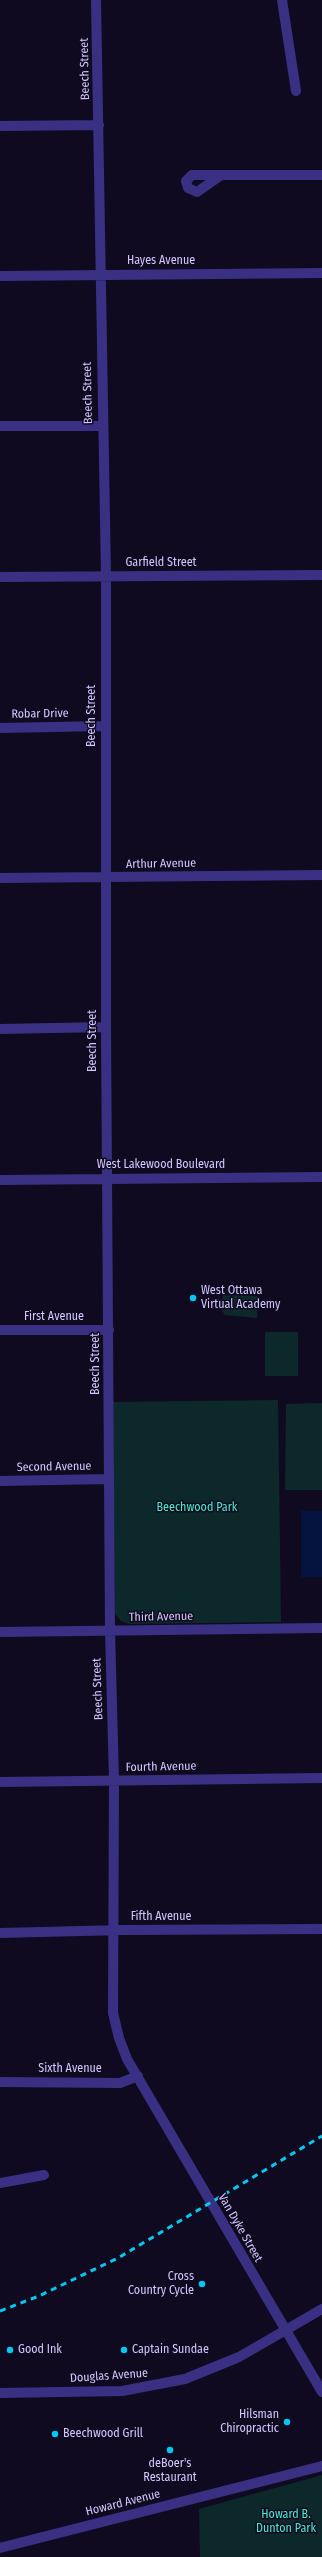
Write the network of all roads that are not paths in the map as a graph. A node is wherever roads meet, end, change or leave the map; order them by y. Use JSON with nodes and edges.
{"nodes":[{"id":1,"x":96,"y":0,"type":"edge"},
{"id":2,"x":282,"y":0,"type":"edge"},
{"id":3,"x":296,"y":91,"type":"dead end"},
{"id":4,"x":99,"y":125,"type":"junction"},
{"id":5,"x":0,"y":126,"type":"edge"},
{"id":6,"x":322,"y":175,"type":"edge"},
{"id":7,"x":220,"y":176,"type":"dead end"},
{"id":8,"x":322,"y":273,"type":"edge"},
{"id":9,"x":100,"y":275,"type":"junction"},
{"id":10,"x":0,"y":276,"type":"edge"},
{"id":11,"x":0,"y":426,"type":"edge"},
{"id":12,"x":102,"y":426,"type":"junction"},
{"id":13,"x":322,"y":575,"type":"edge"},
{"id":14,"x":106,"y":576,"type":"junction"},
{"id":15,"x":0,"y":577,"type":"edge"},
{"id":16,"x":104,"y":726,"type":"junction"},
{"id":17,"x":0,"y":728,"type":"edge"},
{"id":18,"x":322,"y":875,"type":"edge"},
{"id":19,"x":106,"y":877,"type":"junction"},
{"id":20,"x":0,"y":878,"type":"edge"},
{"id":21,"x":106,"y":1028,"type":"junction"},
{"id":22,"x":0,"y":1030,"type":"edge"},
{"id":23,"x":322,"y":1177,"type":"edge"},
{"id":24,"x":108,"y":1178,"type":"junction"},
{"id":25,"x":0,"y":1180,"type":"edge"},
{"id":26,"x":0,"y":1330,"type":"edge"},
{"id":27,"x":108,"y":1330,"type":"junction"},
{"id":28,"x":109,"y":1479,"type":"junction"},
{"id":29,"x":0,"y":1481,"type":"edge"},
{"id":30,"x":322,"y":1628,"type":"edge"},
{"id":31,"x":110,"y":1630,"type":"junction"},
{"id":32,"x":0,"y":1632,"type":"edge"},
{"id":33,"x":322,"y":1778,"type":"edge"},
{"id":34,"x":114,"y":1781,"type":"junction"},
{"id":35,"x":0,"y":1782,"type":"edge"},
{"id":36,"x":322,"y":1929,"type":"edge"},
{"id":37,"x":112,"y":1930,"type":"junction"},
{"id":38,"x":0,"y":1933,"type":"edge"},
{"id":39,"x":138,"y":2076,"type":"junction"},
{"id":40,"x":0,"y":2082,"type":"edge"},
{"id":41,"x":44,"y":2175,"type":"dead end"},
{"id":42,"x":0,"y":2184,"type":"edge"},
{"id":43,"x":322,"y":2309,"type":"edge"},
{"id":44,"x":286,"y":2331,"type":"junction"},
{"id":45,"x":322,"y":2392,"type":"edge"},
{"id":46,"x":0,"y":2393,"type":"edge"},
{"id":47,"x":322,"y":2466,"type":"edge"},
{"id":48,"x":0,"y":2548,"type":"edge"}],
"edges":[{"from":1,"to":4,"type":"street","name":"Beech Street"},
{"from":2,"to":3,"type":"street"},
{"from":4,"to":5,"type":"street"},
{"from":4,"to":9,"type":"street","name":"Beech Street"},
{"from":6,"to":7,"type":"street"},
{"from":8,"to":9,"type":"street","name":"Hayes Avenue"},
{"from":9,"to":10,"type":"street","name":"Hayes Avenue"},
{"from":9,"to":12,"type":"street","name":"Beech Street"},
{"from":11,"to":12,"type":"street"},
{"from":12,"to":14,"type":"street","name":"Beech Street"},
{"from":13,"to":14,"type":"street","name":"Garfield Street"},
{"from":14,"to":15,"type":"street","name":"Garfield Street"},
{"from":14,"to":16,"type":"street","name":"Beech Street"},
{"from":16,"to":17,"type":"street","name":"Robar Drive"},
{"from":16,"to":19,"type":"street","name":"Beech Street"},
{"from":18,"to":19,"type":"street","name":"Arthur Avenue"},
{"from":19,"to":20,"type":"street","name":"Arthur Avenue"},
{"from":19,"to":21,"type":"street","name":"Beech Street"},
{"from":21,"to":22,"type":"street"},
{"from":21,"to":24,"type":"street","name":"Beech Street"},
{"from":23,"to":24,"type":"street","name":"West Lakewood Boulevard"},
{"from":24,"to":25,"type":"street","name":"West Lakewood Boulevard"},
{"from":24,"to":27,"type":"street","name":"Beech Street"},
{"from":26,"to":27,"type":"street","name":"First Avenue"},
{"from":27,"to":28,"type":"street","name":"Beech Street"},
{"from":28,"to":29,"type":"street","name":"Second Avenue"},
{"from":28,"to":31,"type":"street","name":"Beech Street"},
{"from":30,"to":31,"type":"street","name":"Third Avenue"},
{"from":31,"to":32,"type":"street","name":"Third Avenue"},
{"from":31,"to":34,"type":"street","name":"Beech Street"},
{"from":33,"to":34,"type":"street","name":"Fourth Avenue"},
{"from":34,"to":35,"type":"street","name":"Fourth Avenue"},
{"from":34,"to":37,"type":"street","name":"Beech Street"},
{"from":36,"to":37,"type":"street","name":"Fifth Avenue"},
{"from":37,"to":38,"type":"street","name":"Fifth Avenue"},
{"from":37,"to":39,"type":"street","name":"Beech Street"},
{"from":39,"to":40,"type":"street","name":"Sixth Avenue"},
{"from":39,"to":44,"type":"street","name":"Van Dyke Street"},
{"from":41,"to":42,"type":"street"},
{"from":43,"to":44,"type":"street","name":"Douglas Avenue"},
{"from":44,"to":45,"type":"street","name":"Van Dyke Street"},
{"from":44,"to":46,"type":"street","name":"Douglas Avenue"},
{"from":47,"to":48,"type":"street","name":"Howard Avenue"}]}
